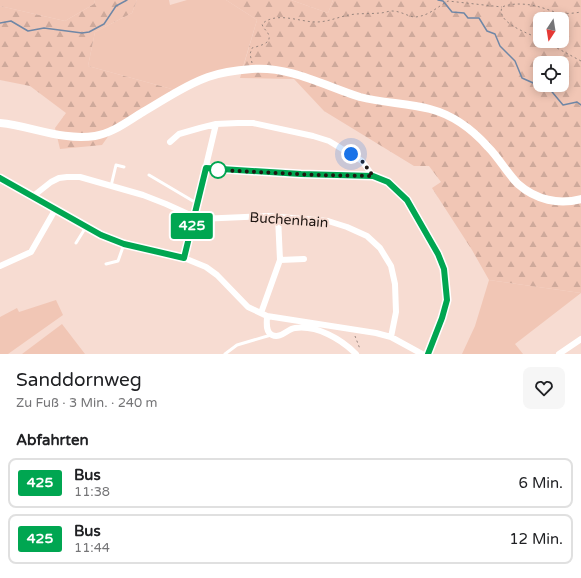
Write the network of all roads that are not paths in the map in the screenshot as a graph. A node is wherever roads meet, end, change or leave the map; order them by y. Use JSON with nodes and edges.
{"nodes":[{"id":1,"x":0,"y":124,"type":"edge"},
{"id":2,"x":216,"y":124,"type":"junction"},
{"id":3,"x":170,"y":142,"type":"dead end"},
{"id":4,"x":124,"y":167,"type":"dead end"},
{"id":5,"x":206,"y":168,"type":"junction"},
{"id":6,"x":149,"y":175,"type":"dead end"},
{"id":7,"x":373,"y":176,"type":"junction"},
{"id":8,"x":0,"y":178,"type":"edge"},
{"id":9,"x":111,"y":186,"type":"junction"},
{"id":10,"x":32,"y":197,"type":"junction"},
{"id":11,"x":581,"y":199,"type":"edge"},
{"id":12,"x":198,"y":204,"type":"junction"},
{"id":13,"x":55,"y":210,"type":"junction"},
{"id":14,"x":278,"y":217,"type":"junction"},
{"id":15,"x":194,"y":218,"type":"junction"},
{"id":16,"x":86,"y":227,"type":"junction"},
{"id":17,"x":76,"y":243,"type":"dead end"},
{"id":18,"x":124,"y":244,"type":"junction"},
{"id":19,"x":184,"y":258,"type":"junction"},
{"id":20,"x":304,"y":259,"type":"dead end"},
{"id":21,"x":280,"y":260,"type":"junction"},
{"id":22,"x":106,"y":264,"type":"dead end"},
{"id":23,"x":0,"y":266,"type":"edge"},
{"id":24,"x":264,"y":314,"type":"junction"},
{"id":25,"x":271,"y":335,"type":"junction"},
{"id":26,"x":391,"y":337,"type":"junction"},
{"id":27,"x":581,"y":339,"type":"edge"},
{"id":28,"x":225,"y":354,"type":"edge"},
{"id":29,"x":356,"y":354,"type":"edge"},
{"id":30,"x":422,"y":354,"type":"edge"},
{"id":31,"x":428,"y":354,"type":"edge"},
{"id":32,"x":559,"y":354,"type":"edge"}],
"edges":[{"from":1,"to":11,"type":"main road"},
{"from":2,"to":3,"type":"street"},
{"from":2,"to":5,"type":"street"},
{"from":2,"to":7,"type":"street"},
{"from":4,"to":9,"type":"lane"},
{"from":5,"to":7,"type":"street"},
{"from":5,"to":12,"type":"street"},
{"from":6,"to":12,"type":"lane"},
{"from":7,"to":31,"type":"street"},
{"from":8,"to":10,"type":"street"},
{"from":9,"to":10,"type":"street"},
{"from":9,"to":15,"type":"street"},
{"from":10,"to":13,"type":"street"},
{"from":12,"to":15,"type":"street"},
{"from":13,"to":16,"type":"street"},
{"from":13,"to":23,"type":"street"},
{"from":14,"to":15,"type":"street","name":"Buchenhain"},
{"from":14,"to":21,"type":"street"},
{"from":14,"to":26,"type":"street","name":"Buchenhain"},
{"from":15,"to":19,"type":"street"},
{"from":16,"to":17,"type":"lane"},
{"from":16,"to":18,"type":"street"},
{"from":18,"to":19,"type":"street"},
{"from":18,"to":22,"type":"lane"},
{"from":19,"to":24,"type":"street"},
{"from":20,"to":21,"type":"street"},
{"from":21,"to":24,"type":"street"},
{"from":24,"to":25,"type":"street"},
{"from":24,"to":26,"type":"street"},
{"from":25,"to":28,"type":"lane"},
{"from":25,"to":29,"type":"street"},
{"from":26,"to":30,"type":"street"},
{"from":27,"to":32,"type":"street"}]}
